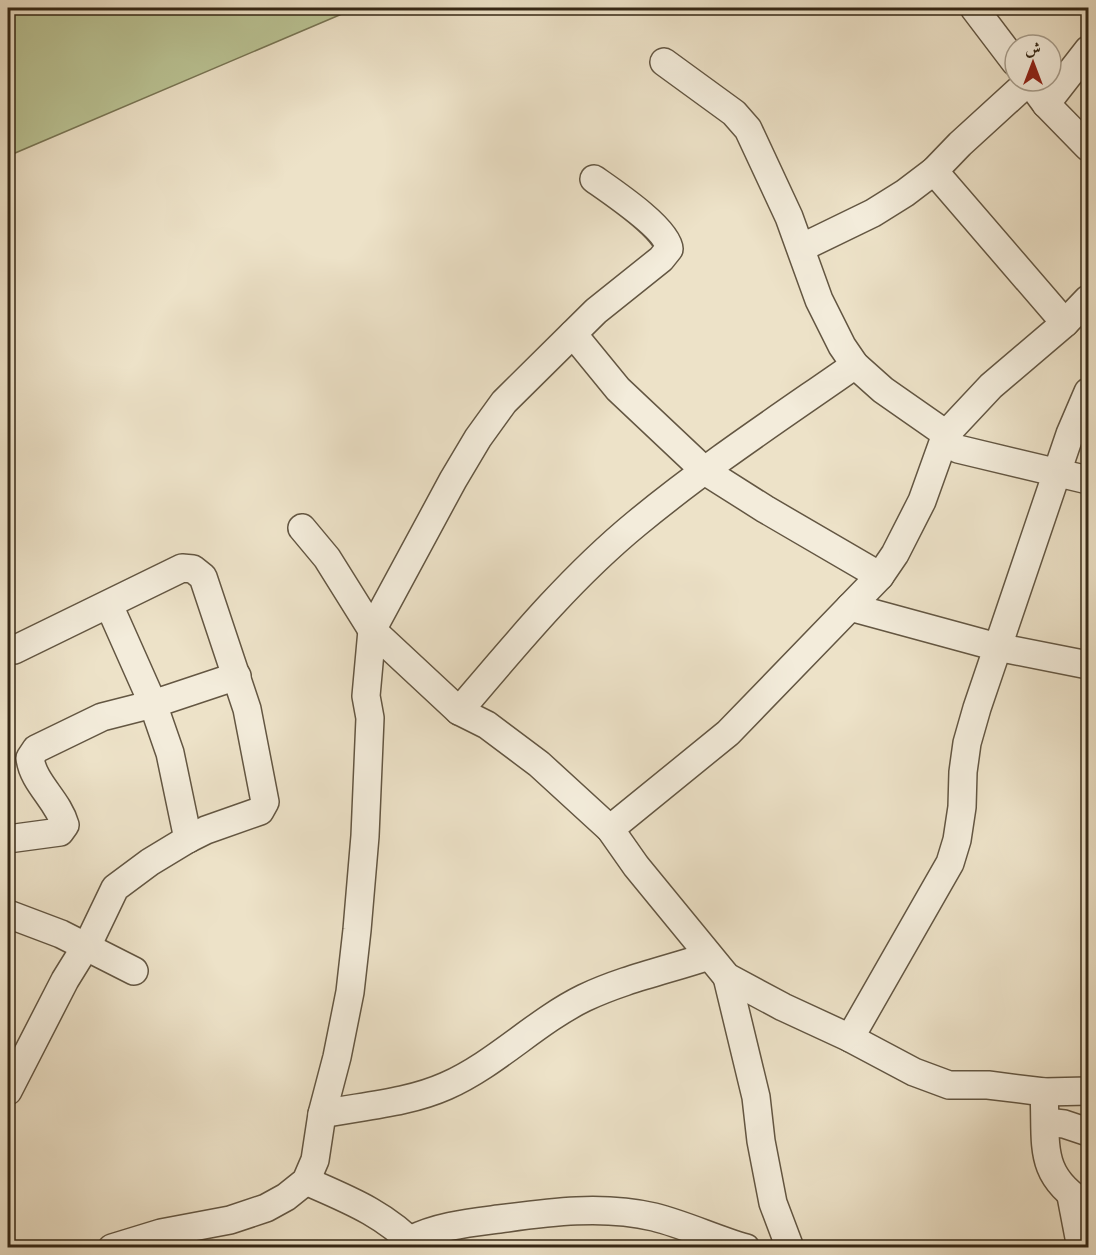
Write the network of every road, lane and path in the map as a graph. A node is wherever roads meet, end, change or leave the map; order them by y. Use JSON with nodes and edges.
{"nodes":[{"id":1,"x":974,"y":8,"type":"edge"},
{"id":2,"x":1003,"y":46,"type":"edge"},
{"id":3,"x":1089,"y":50,"type":"edge"},
{"id":4,"x":664,"y":62,"type":"dead end"},
{"id":5,"x":1016,"y":93,"type":"edge"},
{"id":6,"x":1038,"y":93,"type":"edge"},
{"id":7,"x":1046,"y":104,"type":"junction"},
{"id":8,"x":1089,"y":147,"type":"edge"},
{"id":9,"x":934,"y":171,"type":"junction"},
{"id":10,"x":594,"y":179,"type":"dead end"},
{"id":11,"x":801,"y":248,"type":"junction"},
{"id":12,"x":1089,"y":300,"type":"edge"},
{"id":13,"x":1065,"y":323,"type":"junction"},
{"id":14,"x":573,"y":334,"type":"junction"},
{"id":15,"x":855,"y":365,"type":"junction"},
{"id":16,"x":1089,"y":392,"type":"edge"},
{"id":17,"x":946,"y":434,"type":"junction"},
{"id":18,"x":705,"y":471,"type":"junction"},
{"id":19,"x":1057,"y":472,"type":"junction"},
{"id":20,"x":1089,"y":480,"type":"edge"},
{"id":21,"x":302,"y":528,"type":"dead end"},
{"id":22,"x":880,"y":576,"type":"junction"},
{"id":23,"x":110,"y":605,"type":"junction"},
{"id":24,"x":850,"y":607,"type":"junction"},
{"id":25,"x":372,"y":630,"type":"junction"},
{"id":26,"x":997,"y":648,"type":"junction"},
{"id":27,"x":14,"y":650,"type":"dead end"},
{"id":28,"x":1089,"y":665,"type":"edge"},
{"id":29,"x":237,"y":676,"type":"junction"},
{"id":30,"x":153,"y":704,"type":"junction"},
{"id":31,"x":459,"y":711,"type":"junction"},
{"id":32,"x":610,"y":829,"type":"junction"},
{"id":33,"x":8,"y":839,"type":"edge"},
{"id":34,"x":188,"y":839,"type":"junction"},
{"id":35,"x":8,"y":914,"type":"edge"},
{"id":36,"x":86,"y":947,"type":"junction"},
{"id":37,"x":709,"y":956,"type":"junction"},
{"id":38,"x":134,"y":971,"type":"dead end"},
{"id":39,"x":727,"y":977,"type":"junction"},
{"id":40,"x":850,"y":1038,"type":"junction"},
{"id":41,"x":8,"y":1090,"type":"edge"},
{"id":42,"x":1089,"y":1091,"type":"edge"},
{"id":43,"x":1044,"y":1092,"type":"junction"},
{"id":44,"x":322,"y":1114,"type":"junction"},
{"id":45,"x":1046,"y":1122,"type":"junction"},
{"id":46,"x":1089,"y":1132,"type":"edge"},
{"id":47,"x":306,"y":1181,"type":"junction"},
{"id":48,"x":1080,"y":1201,"type":"edge"},
{"id":49,"x":413,"y":1244,"type":"edge"},
{"id":50,"x":112,"y":1248,"type":"edge"},
{"id":51,"x":746,"y":1248,"type":"edge"},
{"id":52,"x":790,"y":1248,"type":"edge"},
{"id":53,"x":1081,"y":1248,"type":"edge"}],
"edges":[{"from":1,"to":2,"type":"street"},
{"from":3,"to":7,"type":"street"},
{"from":4,"to":11,"type":"street"},
{"from":5,"to":9,"type":"street"},
{"from":6,"to":7,"type":"street"},
{"from":7,"to":8,"type":"street"},
{"from":9,"to":11,"type":"street"},
{"from":9,"to":13,"type":"street"},
{"from":10,"to":14,"type":"street"},
{"from":11,"to":15,"type":"street"},
{"from":12,"to":13,"type":"street"},
{"from":13,"to":17,"type":"street"},
{"from":14,"to":18,"type":"street"},
{"from":14,"to":25,"type":"street"},
{"from":15,"to":17,"type":"street"},
{"from":15,"to":18,"type":"street"},
{"from":16,"to":19,"type":"street"},
{"from":17,"to":19,"type":"street"},
{"from":17,"to":22,"type":"street"},
{"from":18,"to":22,"type":"street"},
{"from":18,"to":31,"type":"street"},
{"from":19,"to":20,"type":"street"},
{"from":19,"to":26,"type":"street"},
{"from":21,"to":25,"type":"street"},
{"from":22,"to":24,"type":"street"},
{"from":23,"to":27,"type":"street"},
{"from":23,"to":29,"type":"street"},
{"from":23,"to":30,"type":"street"},
{"from":24,"to":26,"type":"street"},
{"from":24,"to":32,"type":"street"},
{"from":25,"to":31,"type":"street"},
{"from":25,"to":44,"type":"street"},
{"from":26,"to":28,"type":"street"},
{"from":26,"to":40,"type":"street"},
{"from":29,"to":30,"type":"street"},
{"from":29,"to":34,"type":"street"},
{"from":30,"to":33,"type":"street"},
{"from":30,"to":34,"type":"street"},
{"from":31,"to":32,"type":"street"},
{"from":32,"to":37,"type":"street"},
{"from":34,"to":36,"type":"street"},
{"from":35,"to":36,"type":"street"},
{"from":36,"to":38,"type":"street"},
{"from":36,"to":41,"type":"street"},
{"from":37,"to":39,"type":"street"},
{"from":37,"to":44,"type":"street"},
{"from":39,"to":40,"type":"street"},
{"from":39,"to":52,"type":"street"},
{"from":40,"to":43,"type":"street"},
{"from":42,"to":43,"type":"street"},
{"from":43,"to":45,"type":"street"},
{"from":44,"to":47,"type":"street"},
{"from":45,"to":46,"type":"street"},
{"from":45,"to":48,"type":"street"},
{"from":47,"to":49,"type":"street"},
{"from":47,"to":50,"type":"street"},
{"from":48,"to":53,"type":"street"},
{"from":49,"to":51,"type":"street"}]}
